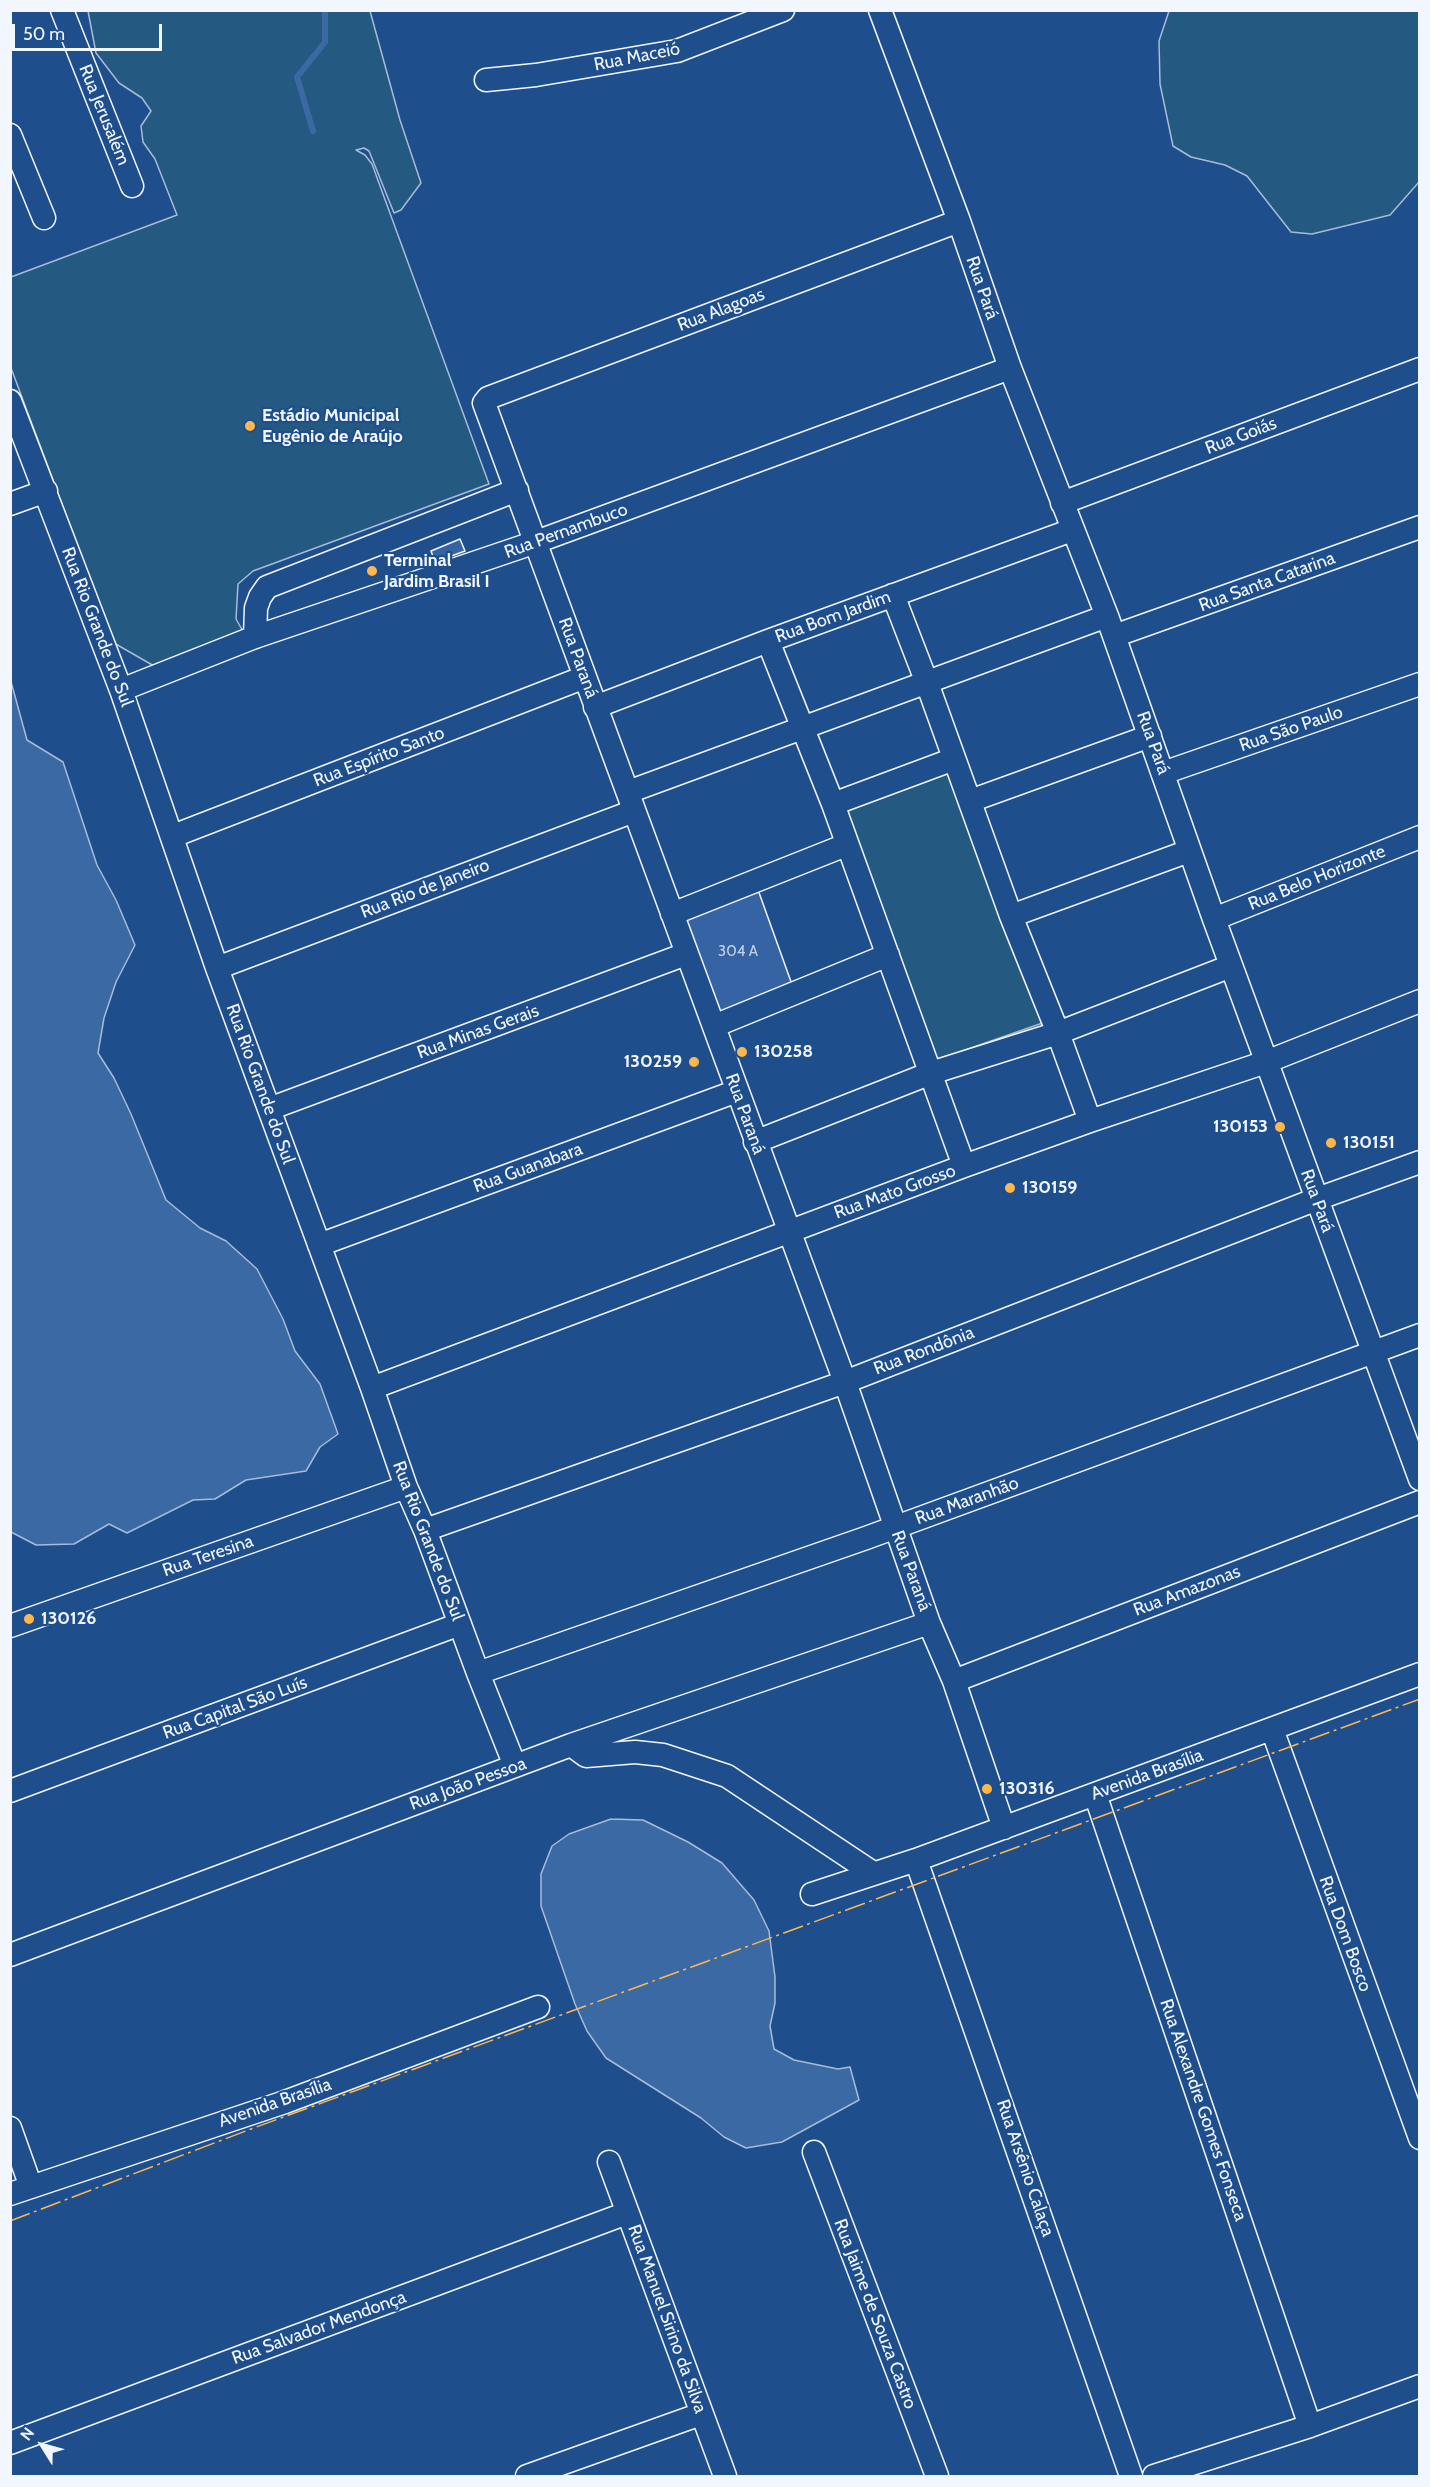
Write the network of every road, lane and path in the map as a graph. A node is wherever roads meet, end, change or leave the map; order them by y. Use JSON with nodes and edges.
{"nodes":[{"id":1,"x":62,"y":10,"type":"edge"},
{"id":2,"x":783,"y":10,"type":"edge"},
{"id":3,"x":880,"y":10,"type":"edge"},
{"id":4,"x":486,"y":80,"type":"dead end"},
{"id":5,"x":10,"y":135,"type":"edge"},
{"id":6,"x":132,"y":186,"type":"dead end"},
{"id":7,"x":44,"y":218,"type":"dead end"},
{"id":8,"x":959,"y":221,"type":"junction"},
{"id":9,"x":1010,"y":368,"type":"junction"},
{"id":10,"x":1419,"y":369,"type":"edge"},
{"id":11,"x":10,"y":400,"type":"edge"},
{"id":12,"x":484,"y":401,"type":"joint"},
{"id":13,"x":517,"y":490,"type":"junction"},
{"id":14,"x":46,"y":491,"type":"junction"},
{"id":15,"x":1062,"y":503,"type":"junction"},
{"id":16,"x":10,"y":504,"type":"edge"},
{"id":17,"x":1419,"y":527,"type":"edge"},
{"id":18,"x":1072,"y":530,"type":"junction"},
{"id":19,"x":536,"y":542,"type":"junction"},
{"id":20,"x":893,"y":595,"type":"junction"},
{"id":21,"x":1111,"y":626,"type":"junction"},
{"id":22,"x":255,"y":637,"type":"junction"},
{"id":23,"x":768,"y":640,"type":"junction"},
{"id":24,"x":585,"y":677,"type":"junction"},
{"id":25,"x":927,"y":683,"type":"junction"},
{"id":26,"x":1419,"y":684,"type":"edge"},
{"id":27,"x":121,"y":690,"type":"junction"},
{"id":28,"x":595,"y":707,"type":"junction"},
{"id":29,"x":801,"y":728,"type":"junction"},
{"id":30,"x":1150,"y":736,"type":"junction"},
{"id":31,"x":954,"y":759,"type":"junction"},
{"id":32,"x":1163,"y":773,"type":"junction"},
{"id":33,"x":631,"y":801,"type":"junction"},
{"id":34,"x":970,"y":801,"type":"junction"},
{"id":35,"x":833,"y":804,"type":"junction"},
{"id":36,"x":173,"y":836,"type":"junction"},
{"id":37,"x":1419,"y":837,"type":"edge"},
{"id":38,"x":846,"y":845,"type":"junction"},
{"id":39,"x":1189,"y":851,"type":"junction"},
{"id":40,"x":672,"y":914,"type":"junction"},
{"id":41,"x":1011,"y":916,"type":"junction"},
{"id":42,"x":1214,"y":919,"type":"junction"},
{"id":43,"x":686,"y":954,"type":"junction"},
{"id":44,"x":888,"y":955,"type":"junction"},
{"id":45,"x":1231,"y":966,"type":"junction"},
{"id":46,"x":217,"y":968,"type":"junction"},
{"id":47,"x":1419,"y":1001,"type":"edge"},
{"id":48,"x":714,"y":1026,"type":"junction"},
{"id":49,"x":1058,"y":1033,"type":"junction"},
{"id":50,"x":1266,"y":1062,"type":"junction"},
{"id":51,"x":931,"y":1072,"type":"junction"},
{"id":52,"x":737,"y":1091,"type":"junction"},
{"id":53,"x":269,"y":1109,"type":"junction"},
{"id":54,"x":1090,"y":1120,"type":"junction"},
{"id":55,"x":755,"y":1142,"type":"junction"},
{"id":56,"x":1419,"y":1162,"type":"edge"},
{"id":57,"x":964,"y":1166,"type":"junction"},
{"id":58,"x":1317,"y":1199,"type":"junction"},
{"id":59,"x":788,"y":1231,"type":"junction"},
{"id":60,"x":319,"y":1245,"type":"junction"},
{"id":61,"x":1419,"y":1335,"type":"edge"},
{"id":62,"x":1374,"y":1352,"type":"junction"},
{"id":63,"x":845,"y":1382,"type":"junction"},
{"id":64,"x":372,"y":1388,"type":"junction"},
{"id":65,"x":1419,"y":1479,"type":"edge"},
{"id":66,"x":406,"y":1487,"type":"junction"},
{"id":67,"x":1419,"y":1502,"type":"edge"},
{"id":68,"x":895,"y":1527,"type":"junction"},
{"id":69,"x":425,"y":1530,"type":"junction"},
{"id":70,"x":929,"y":1623,"type":"junction"},
{"id":71,"x":460,"y":1624,"type":"junction"},
{"id":72,"x":10,"y":1626,"type":"edge"},
{"id":73,"x":478,"y":1673,"type":"junction"},
{"id":74,"x":1419,"y":1674,"type":"edge"},
{"id":75,"x":954,"y":1681,"type":"junction"},
{"id":76,"x":1272,"y":1729,"type":"junction"},
{"id":77,"x":571,"y":1745,"type":"junction"},
{"id":78,"x":515,"y":1766,"type":"junction"},
{"id":79,"x":10,"y":1791,"type":"edge"},
{"id":80,"x":1095,"y":1794,"type":"junction"},
{"id":81,"x":1004,"y":1828,"type":"junction"},
{"id":82,"x":916,"y":1860,"type":"junction"},
{"id":83,"x":873,"y":1873,"type":"junction"},
{"id":84,"x":812,"y":1894,"type":"dead end"},
{"id":85,"x":10,"y":1954,"type":"edge"},
{"id":86,"x":538,"y":2007,"type":"dead end"},
{"id":87,"x":10,"y":2128,"type":"edge"},
{"id":88,"x":1419,"y":2138,"type":"edge"},
{"id":89,"x":814,"y":2152,"type":"dead end"},
{"id":90,"x":609,"y":2162,"type":"dead end"},
{"id":91,"x":21,"y":2190,"type":"edge"},
{"id":92,"x":627,"y":2213,"type":"junction"},
{"id":93,"x":1419,"y":2386,"type":"edge"},
{"id":94,"x":701,"y":2414,"type":"junction"},
{"id":95,"x":1310,"y":2426,"type":"junction"},
{"id":96,"x":10,"y":2443,"type":"edge"},
{"id":97,"x":528,"y":2476,"type":"edge"},
{"id":98,"x":725,"y":2476,"type":"edge"},
{"id":99,"x":937,"y":2476,"type":"edge"},
{"id":100,"x":1131,"y":2476,"type":"edge"},
{"id":101,"x":1154,"y":2476,"type":"edge"}],
"edges":[{"from":1,"to":6,"type":"street","name":"Rua Jerusalém"},
{"from":2,"to":4,"type":"street","name":"Rua Maceió"},
{"from":3,"to":8,"type":"street","name":"Rua Pará"},
{"from":5,"to":7,"type":"street"},
{"from":8,"to":9,"type":"street","name":"Rua Pará"},
{"from":8,"to":12,"type":"street","name":"Rua Alagoas"},
{"from":9,"to":15,"type":"street","name":"Rua Pará"},
{"from":9,"to":19,"type":"street","name":"Rua Pernambuco"},
{"from":10,"to":15,"type":"street","name":"Rua Goiás"},
{"from":11,"to":14,"type":"street","name":"Rua Rio Grande do Sul"},
{"from":12,"to":13,"type":"street","name":"Rua Paraná"},
{"from":13,"to":19,"type":"street","name":"Rua Paraná"},
{"from":13,"to":22,"type":"street"},
{"from":14,"to":16,"type":"street"},
{"from":14,"to":27,"type":"street","name":"Rua Rio Grande do Sul"},
{"from":15,"to":18,"type":"street","name":"Rua Pará"},
{"from":17,"to":21,"type":"street","name":"Rua Santa Catarina"},
{"from":18,"to":20,"type":"street","name":"Rua Bom Jardim"},
{"from":18,"to":21,"type":"street","name":"Rua Pará"},
{"from":19,"to":22,"type":"street","name":"Rua Pernambuco"},
{"from":19,"to":24,"type":"street","name":"Rua Paraná"},
{"from":20,"to":23,"type":"street","name":"Rua Bom Jardim"},
{"from":20,"to":25,"type":"street"},
{"from":21,"to":25,"type":"street","name":"Rua Santa Catarina"},
{"from":21,"to":30,"type":"street","name":"Rua Pará"},
{"from":22,"to":27,"type":"street","name":"Rua Pernambuco"},
{"from":23,"to":28,"type":"street","name":"Rua Bom Jardim"},
{"from":23,"to":29,"type":"street"},
{"from":24,"to":28,"type":"street","name":"Rua Paraná"},
{"from":24,"to":36,"type":"street","name":"Rua Espírito Santo"},
{"from":25,"to":29,"type":"street","name":"Rua Rio de Janeiro"},
{"from":25,"to":31,"type":"street"},
{"from":26,"to":32,"type":"street","name":"Rua São Paulo"},
{"from":27,"to":36,"type":"street","name":"Rua Rio Grande do Sul"},
{"from":28,"to":33,"type":"street","name":"Rua Paraná"},
{"from":29,"to":33,"type":"street","name":"Rua Rio de Janeiro"},
{"from":29,"to":35,"type":"street"},
{"from":30,"to":32,"type":"street","name":"Rua Pará"},
{"from":30,"to":34,"type":"street"},
{"from":31,"to":34,"type":"street"},
{"from":31,"to":35,"type":"street"},
{"from":32,"to":39,"type":"street","name":"Rua Pará"},
{"from":33,"to":40,"type":"street","name":"Rua Paraná"},
{"from":33,"to":46,"type":"street","name":"Rua Rio de Janeiro"},
{"from":34,"to":41,"type":"street"},
{"from":35,"to":38,"type":"street"},
{"from":36,"to":46,"type":"street","name":"Rua Rio Grande do Sul"},
{"from":37,"to":42,"type":"street","name":"Rua Belo Horizonte"},
{"from":38,"to":40,"type":"street"},
{"from":38,"to":44,"type":"street"},
{"from":39,"to":41,"type":"street"},
{"from":39,"to":42,"type":"street","name":"Rua Pará"},
{"from":40,"to":43,"type":"street","name":"Rua Paraná"},
{"from":41,"to":49,"type":"street"},
{"from":42,"to":45,"type":"street","name":"Rua Pará"},
{"from":43,"to":48,"type":"street","name":"Rua Paraná"},
{"from":43,"to":53,"type":"street","name":"Rua Minas Gerais"},
{"from":44,"to":48,"type":"street"},
{"from":44,"to":51,"type":"street"},
{"from":45,"to":49,"type":"street"},
{"from":45,"to":50,"type":"street","name":"Rua Pará"},
{"from":46,"to":53,"type":"street","name":"Rua Rio Grande do Sul"},
{"from":47,"to":50,"type":"street","name":"Rua Mato Grosso"},
{"from":48,"to":52,"type":"street","name":"Rua Paraná"},
{"from":49,"to":51,"type":"street"},
{"from":49,"to":54,"type":"street"},
{"from":50,"to":54,"type":"street","name":"Rua Mato Grosso"},
{"from":50,"to":58,"type":"street","name":"Rua Pará"},
{"from":51,"to":55,"type":"street"},
{"from":51,"to":57,"type":"street"},
{"from":52,"to":55,"type":"street","name":"Rua Paraná"},
{"from":52,"to":60,"type":"street","name":"Rua Guanabara"},
{"from":53,"to":60,"type":"street","name":"Rua Rio Grande do Sul"},
{"from":54,"to":57,"type":"street","name":"Rua Mato Grosso"},
{"from":55,"to":59,"type":"street","name":"Rua Paraná"},
{"from":56,"to":58,"type":"street","name":"Rua Rondônia"},
{"from":57,"to":59,"type":"street","name":"Rua Mato Grosso"},
{"from":58,"to":62,"type":"street","name":"Rua Pará"},
{"from":58,"to":63,"type":"street","name":"Rua Rondônia"},
{"from":59,"to":63,"type":"street","name":"Rua Paraná"},
{"from":59,"to":64,"type":"street","name":"Rua Mato Grosso"},
{"from":60,"to":64,"type":"street","name":"Rua Rio Grande do Sul"},
{"from":61,"to":62,"type":"street","name":"Rua Maranhão"},
{"from":62,"to":65,"type":"street","name":"Rua Pará"},
{"from":62,"to":68,"type":"street","name":"Rua Maranhão"},
{"from":63,"to":68,"type":"street","name":"Rua Paraná"},
{"from":63,"to":69,"type":"street","name":"Rua Rondônia"},
{"from":64,"to":66,"type":"street","name":"Rua Rio Grande do Sul"},
{"from":66,"to":69,"type":"street","name":"Rua Rio Grande do Sul"},
{"from":66,"to":72,"type":"street","name":"Rua Teresina"},
{"from":67,"to":75,"type":"street","name":"Rua Amazonas"},
{"from":68,"to":70,"type":"street","name":"Rua Paraná"},
{"from":68,"to":73,"type":"street","name":"Rua Maranhão"},
{"from":69,"to":71,"type":"street","name":"Rua Rio Grande do Sul"},
{"from":70,"to":75,"type":"street","name":"Rua Paraná"},
{"from":70,"to":77,"type":"street","name":"Rua João Pessoa"},
{"from":71,"to":73,"type":"street","name":"Rua Rio Grande do Sul"},
{"from":71,"to":79,"type":"street","name":"Rua Capital São Luís"},
{"from":73,"to":78,"type":"street","name":"Rua Rio Grande do Sul"},
{"from":74,"to":76,"type":"street","name":"Avenida Brasília"},
{"from":75,"to":81,"type":"street","name":"Rua Paraná"},
{"from":76,"to":80,"type":"street","name":"Avenida Brasília"},
{"from":76,"to":88,"type":"street","name":"Rua Dom Bosco"},
{"from":77,"to":78,"type":"street","name":"Rua João Pessoa"},
{"from":77,"to":83,"type":"street"},
{"from":78,"to":85,"type":"street","name":"Rua João Pessoa"},
{"from":80,"to":81,"type":"street","name":"Avenida Brasília"},
{"from":80,"to":95,"type":"street","name":"Rua Alexandre Gomes Fonseca"},
{"from":81,"to":82,"type":"street","name":"Avenida Brasília"},
{"from":82,"to":83,"type":"street","name":"Avenida Brasília"},
{"from":82,"to":100,"type":"street","name":"Rua Arsênio Calaça"},
{"from":83,"to":84,"type":"street","name":"Avenida Brasília"},
{"from":86,"to":91,"type":"street","name":"Avenida Brasília"},
{"from":87,"to":91,"type":"street"},
{"from":89,"to":99,"type":"street","name":"Rua Jaime de Souza Castro"},
{"from":90,"to":92,"type":"street","name":"Rua Manuel Sirino da Silva"},
{"from":92,"to":94,"type":"street","name":"Rua Manuel Sirino da Silva"},
{"from":92,"to":96,"type":"street","name":"Rua Salvador Mendonça"},
{"from":93,"to":95,"type":"street"},
{"from":94,"to":97,"type":"street"},
{"from":94,"to":98,"type":"street","name":"Rua Manuel Sirino da Silva"},
{"from":95,"to":101,"type":"street"}]}
